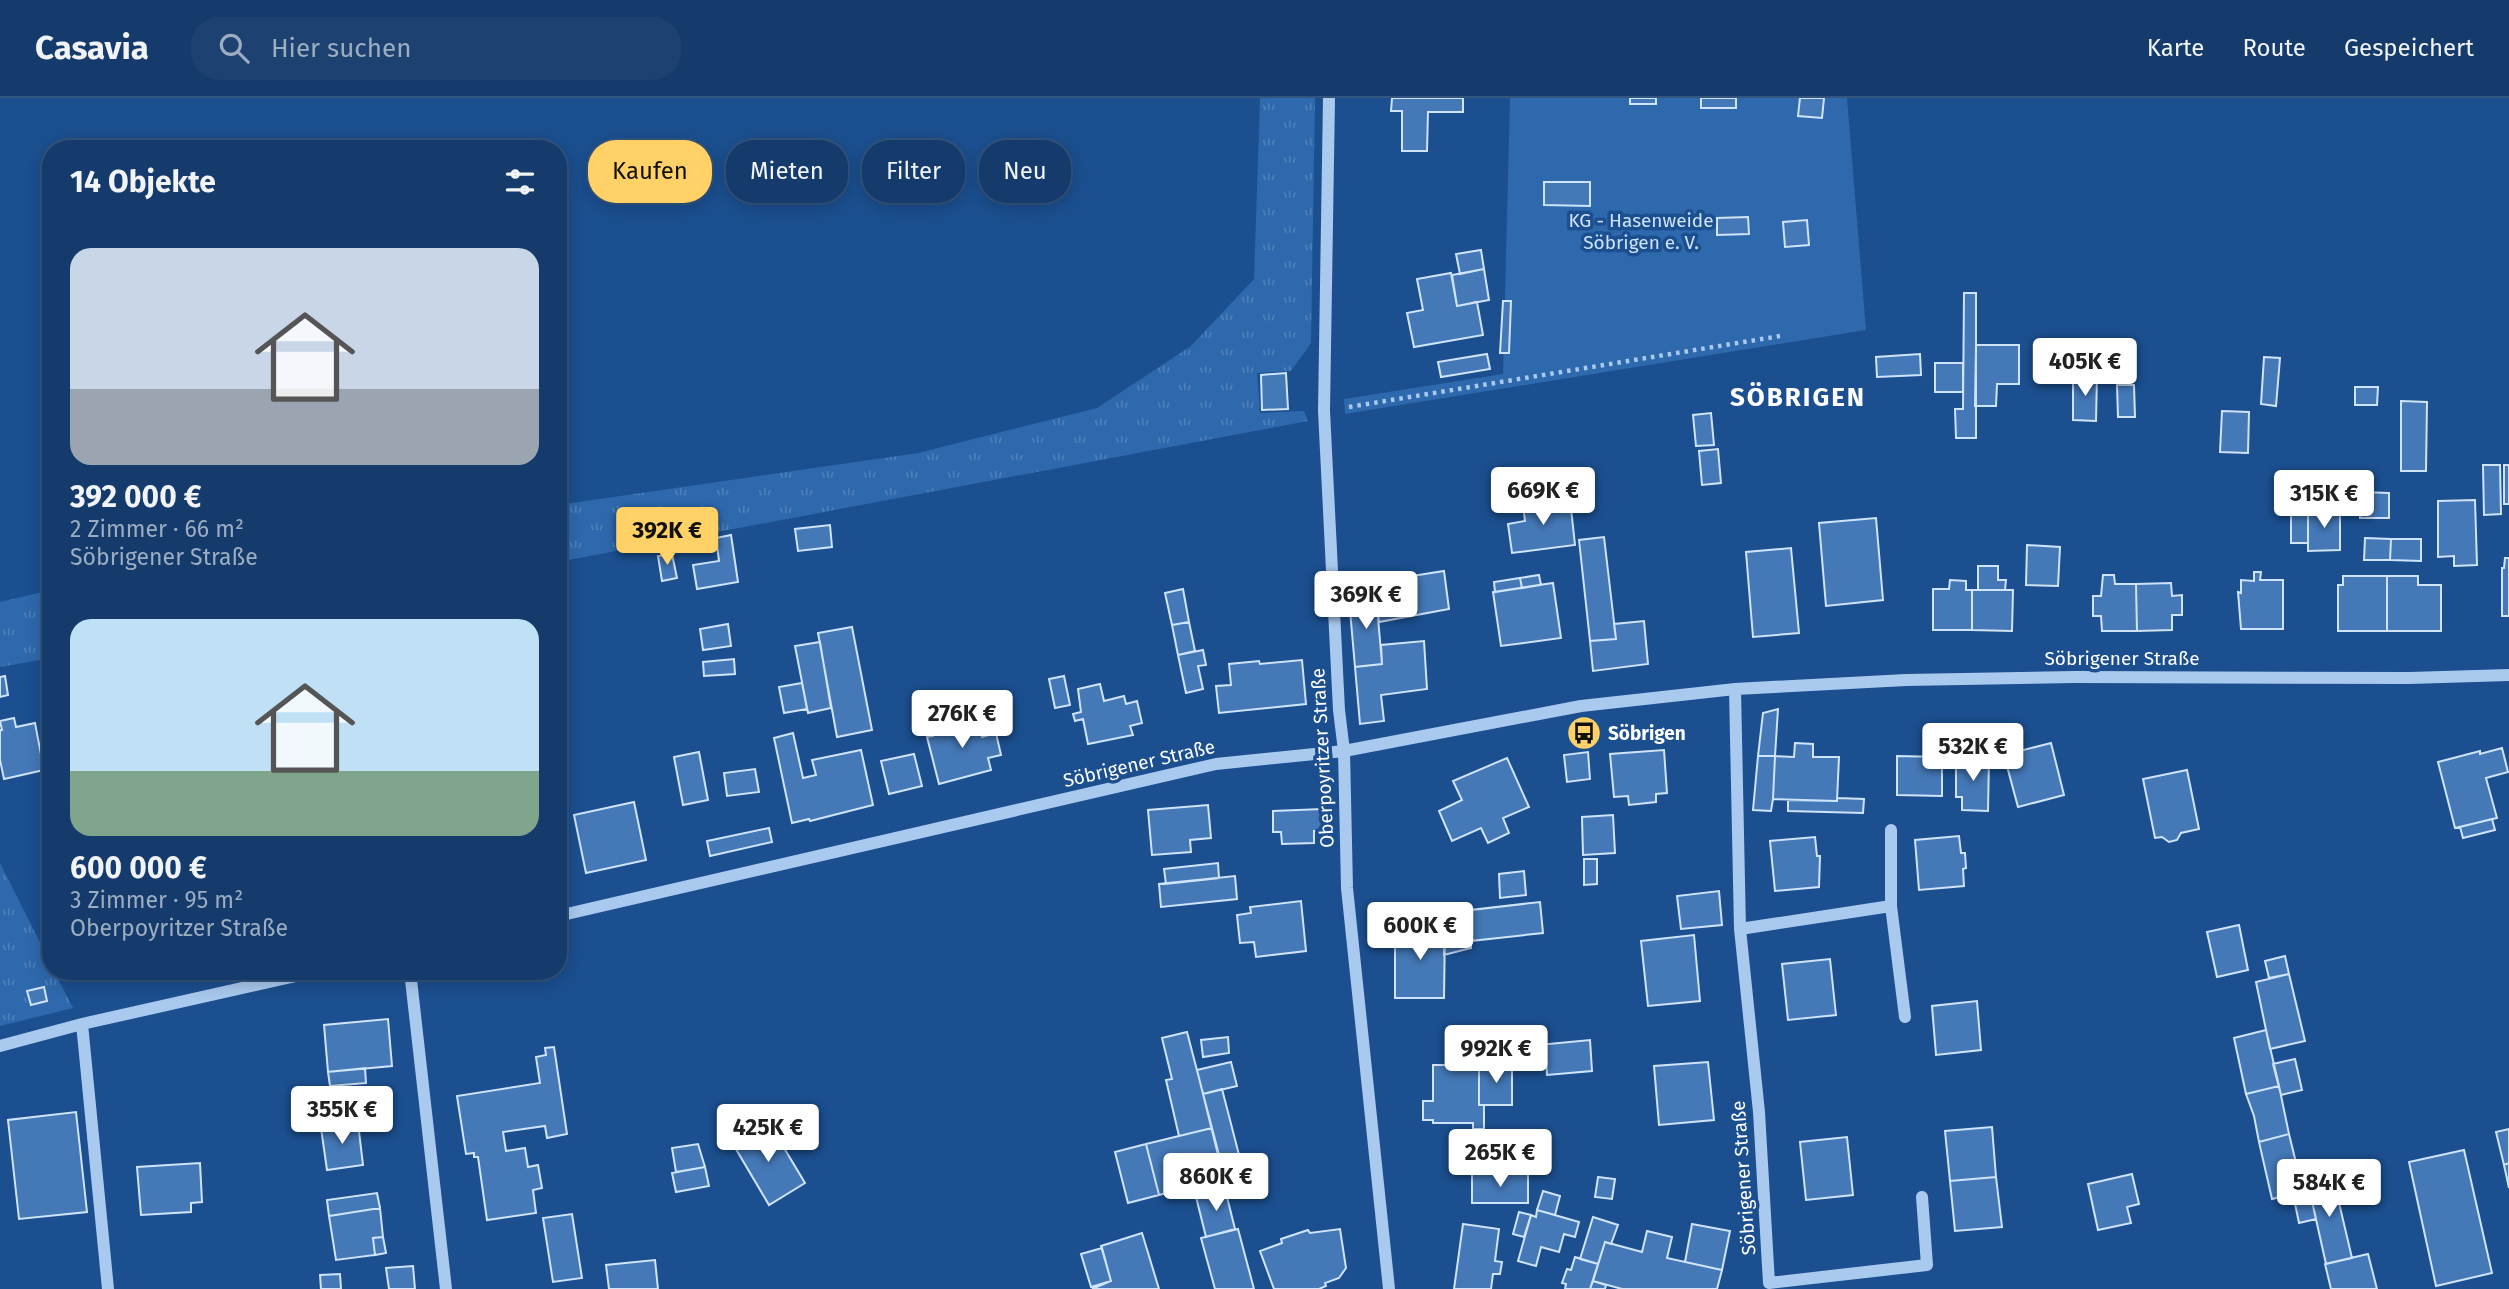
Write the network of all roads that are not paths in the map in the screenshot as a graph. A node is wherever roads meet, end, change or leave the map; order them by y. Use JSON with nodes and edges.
{"nodes":[{"id":1,"x":1329,"y":98,"type":"edge"},
{"id":2,"x":2509,"y":674,"type":"edge"},
{"id":3,"x":1735,"y":690,"type":"junction"},
{"id":4,"x":1345,"y":751,"type":"junction"},
{"id":5,"x":1891,"y":830,"type":"dead end"},
{"id":6,"x":1891,"y":906,"type":"junction"},
{"id":7,"x":567,"y":914,"type":"edge"},
{"id":8,"x":1740,"y":929,"type":"junction"},
{"id":9,"x":278,"y":980,"type":"edge"},
{"id":10,"x":411,"y":980,"type":"edge"},
{"id":11,"x":1905,"y":1017,"type":"dead end"},
{"id":12,"x":82,"y":1024,"type":"junction"},
{"id":13,"x":0,"y":1046,"type":"edge"},
{"id":14,"x":1922,"y":1197,"type":"dead end"},
{"id":15,"x":108,"y":1289,"type":"edge"},
{"id":16,"x":446,"y":1289,"type":"edge"},
{"id":17,"x":1389,"y":1289,"type":"edge"}],
"edges":[{"from":1,"to":4,"type":"street","name":"Oberpoyritzer Straße"},
{"from":2,"to":3,"type":"street","name":"Söbrigener Straße"},
{"from":3,"to":4,"type":"street","name":"Söbrigener Straße"},
{"from":3,"to":8,"type":"street","name":"Söbrigener Straße"},
{"from":4,"to":7,"type":"street","name":"Söbrigener Straße"},
{"from":4,"to":17,"type":"street","name":"Oberpoyritzer Straße"},
{"from":5,"to":6,"type":"street"},
{"from":6,"to":8,"type":"street"},
{"from":6,"to":11,"type":"street"},
{"from":8,"to":14,"type":"street","name":"Söbrigener Straße"},
{"from":9,"to":12,"type":"street"},
{"from":10,"to":16,"type":"street"},
{"from":12,"to":13,"type":"street"},
{"from":12,"to":15,"type":"street"}]}
